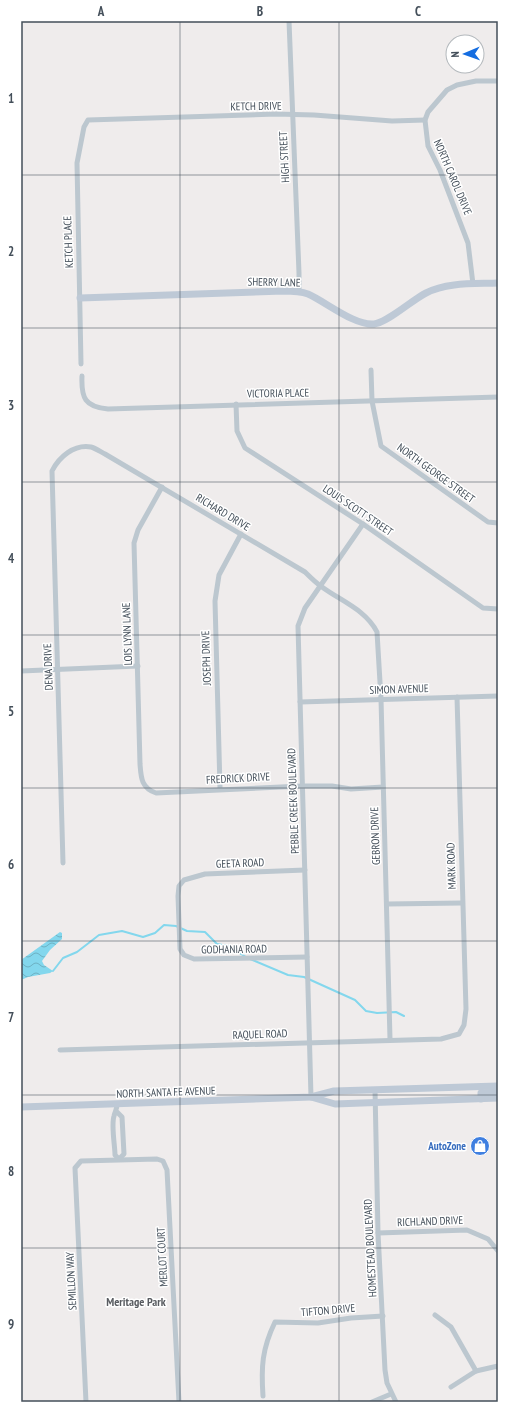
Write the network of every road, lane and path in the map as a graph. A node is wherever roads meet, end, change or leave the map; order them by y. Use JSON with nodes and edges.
{"nodes":[{"id":1,"x":289,"y":21,"type":"edge"},
{"id":2,"x":498,"y":81,"type":"edge"},
{"id":3,"x":292,"y":116,"type":"junction"},
{"id":4,"x":88,"y":120,"type":"joint"},
{"id":5,"x":425,"y":120,"type":"junction"},
{"id":6,"x":498,"y":283,"type":"edge"},
{"id":7,"x":473,"y":284,"type":"junction"},
{"id":8,"x":299,"y":292,"type":"junction"},
{"id":9,"x":80,"y":298,"type":"junction"},
{"id":10,"x":81,"y":364,"type":"dead end"},
{"id":11,"x":371,"y":370,"type":"dead end"},
{"id":12,"x":82,"y":376,"type":"dead end"},
{"id":13,"x":498,"y":397,"type":"edge"},
{"id":14,"x":372,"y":401,"type":"junction"},
{"id":15,"x":236,"y":404,"type":"junction"},
{"id":16,"x":52,"y":471,"type":"joint"},
{"id":17,"x":162,"y":488,"type":"junction"},
{"id":18,"x":498,"y":523,"type":"edge"},
{"id":19,"x":363,"y":524,"type":"junction"},
{"id":20,"x":241,"y":534,"type":"junction"},
{"id":21,"x":321,"y":586,"type":"junction"},
{"id":22,"x":498,"y":609,"type":"edge"},
{"id":23,"x":377,"y":632,"type":"joint"},
{"id":24,"x":138,"y":666,"type":"junction"},
{"id":25,"x":58,"y":670,"type":"junction"},
{"id":26,"x":21,"y":671,"type":"edge"},
{"id":27,"x":498,"y":696,"type":"edge"},
{"id":28,"x":456,"y":697,"type":"junction"},
{"id":29,"x":381,"y":699,"type":"junction"},
{"id":30,"x":300,"y":702,"type":"junction"},
{"id":31,"x":144,"y":786,"type":"joint"},
{"id":32,"x":302,"y":786,"type":"junction"},
{"id":33,"x":383,"y":787,"type":"junction"},
{"id":34,"x":220,"y":788,"type":"junction"},
{"id":35,"x":63,"y":863,"type":"dead end"},
{"id":36,"x":305,"y":870,"type":"junction"},
{"id":37,"x":179,"y":886,"type":"joint"},
{"id":38,"x":462,"y":903,"type":"junction"},
{"id":39,"x":387,"y":904,"type":"junction"},
{"id":40,"x":307,"y":957,"type":"junction"},
{"id":41,"x":459,"y":1034,"type":"joint"},
{"id":42,"x":390,"y":1040,"type":"junction"},
{"id":43,"x":310,"y":1043,"type":"junction"},
{"id":44,"x":60,"y":1050,"type":"dead end"},
{"id":45,"x":498,"y":1086,"type":"edge"},
{"id":46,"x":375,"y":1090,"type":"junction"},
{"id":47,"x":498,"y":1092,"type":"edge"},
{"id":48,"x":311,"y":1097,"type":"junction"},
{"id":49,"x":498,"y":1098,"type":"edge"},
{"id":50,"x":481,"y":1099,"type":"junction"},
{"id":51,"x":375,"y":1103,"type":"junction"},
{"id":52,"x":117,"y":1104,"type":"junction"},
{"id":53,"x":21,"y":1107,"type":"edge"},
{"id":54,"x":117,"y":1112,"type":"junction"},
{"id":55,"x":123,"y":1139,"type":"junction"},
{"id":56,"x":114,"y":1140,"type":"junction"},
{"id":57,"x":119,"y":1159,"type":"junction"},
{"id":58,"x":378,"y":1233,"type":"junction"},
{"id":59,"x":496,"y":1245,"type":"edge"},
{"id":60,"x":498,"y":1251,"type":"edge"},
{"id":61,"x":435,"y":1315,"type":"dead end"},
{"id":62,"x":383,"y":1316,"type":"junction"},
{"id":63,"x":498,"y":1366,"type":"edge"},
{"id":64,"x":476,"y":1371,"type":"junction"},
{"id":65,"x":451,"y":1387,"type":"dead end"},
{"id":66,"x":391,"y":1394,"type":"junction"},
{"id":67,"x":263,"y":1396,"type":"dead end"},
{"id":68,"x":86,"y":1402,"type":"edge"},
{"id":69,"x":179,"y":1402,"type":"edge"},
{"id":70,"x":372,"y":1402,"type":"edge"},
{"id":71,"x":396,"y":1402,"type":"edge"}],
"edges":[{"from":1,"to":3,"type":"street","name":"HIGH STREET"},
{"from":2,"to":5,"type":"street"},
{"from":3,"to":4,"type":"street","name":"KETCH DRIVE"},
{"from":3,"to":5,"type":"street","name":"KETCH DRIVE"},
{"from":3,"to":8,"type":"street","name":"HIGH STREET"},
{"from":4,"to":9,"type":"street","name":"KETCH PLACE"},
{"from":5,"to":7,"type":"street","name":"NORTH CAROL DRIVE"},
{"from":6,"to":7,"type":"street","name":"SHERRY LANE"},
{"from":7,"to":8,"type":"street","name":"SHERRY LANE"},
{"from":8,"to":9,"type":"street","name":"SHERRY LANE"},
{"from":9,"to":10,"type":"street","name":"KETCH PLACE"},
{"from":11,"to":14,"type":"street","name":"NORTH GEORGE STREET"},
{"from":12,"to":15,"type":"street","name":"VICTORIA PLACE"},
{"from":13,"to":14,"type":"street","name":"VICTORIA PLACE"},
{"from":14,"to":15,"type":"street","name":"VICTORIA PLACE"},
{"from":14,"to":18,"type":"street","name":"NORTH GEORGE STREET"},
{"from":15,"to":19,"type":"street","name":"LOUIS SCOTT STREET"},
{"from":16,"to":17,"type":"street","name":"RICHARD DRIVE"},
{"from":16,"to":25,"type":"street","name":"DENA DRIVE"},
{"from":17,"to":20,"type":"street","name":"RICHARD DRIVE"},
{"from":17,"to":24,"type":"street","name":"LOIS LYNN LANE"},
{"from":19,"to":21,"type":"street","name":"PEBBLE CREEK BOULEVARD"},
{"from":19,"to":22,"type":"street","name":"LOUIS SCOTT STREET"},
{"from":20,"to":21,"type":"street","name":"RICHARD DRIVE"},
{"from":20,"to":34,"type":"street","name":"JOSEPH DRIVE"},
{"from":21,"to":23,"type":"street","name":"RICHARD DRIVE"},
{"from":21,"to":30,"type":"street","name":"PEBBLE CREEK BOULEVARD"},
{"from":23,"to":29,"type":"street","name":"GEBRON DRIVE"},
{"from":24,"to":25,"type":"street"},
{"from":24,"to":31,"type":"street","name":"LOIS LYNN LANE"},
{"from":25,"to":26,"type":"street"},
{"from":25,"to":35,"type":"street","name":"DENA DRIVE"},
{"from":27,"to":28,"type":"street","name":"SIMON AVENUE"},
{"from":28,"to":29,"type":"street","name":"SIMON AVENUE"},
{"from":28,"to":38,"type":"street","name":"MARK ROAD"},
{"from":29,"to":30,"type":"street","name":"SIMON AVENUE"},
{"from":29,"to":33,"type":"street","name":"GEBRON DRIVE"},
{"from":30,"to":32,"type":"street","name":"PEBBLE CREEK BOULEVARD"},
{"from":31,"to":34,"type":"street","name":"FREDRICK DRIVE"},
{"from":32,"to":33,"type":"street","name":"FREDRICK DRIVE"},
{"from":32,"to":34,"type":"street","name":"FREDRICK DRIVE"},
{"from":32,"to":36,"type":"street","name":"PEBBLE CREEK BOULEVARD"},
{"from":33,"to":39,"type":"street","name":"GEBRON DRIVE"},
{"from":36,"to":37,"type":"street","name":"GEETA ROAD"},
{"from":36,"to":40,"type":"street","name":"PEBBLE CREEK BOULEVARD"},
{"from":37,"to":40,"type":"street","name":"GODHANIA ROAD"},
{"from":38,"to":39,"type":"street"},
{"from":38,"to":41,"type":"street","name":"MARK ROAD"},
{"from":39,"to":42,"type":"street","name":"GEBRON DRIVE"},
{"from":40,"to":43,"type":"street","name":"PEBBLE CREEK BOULEVARD"},
{"from":41,"to":42,"type":"street","name":"RAQUEL ROAD"},
{"from":42,"to":43,"type":"street","name":"RAQUEL ROAD"},
{"from":43,"to":44,"type":"street","name":"RAQUEL ROAD"},
{"from":43,"to":48,"type":"street","name":"PEBBLE CREEK BOULEVARD"},
{"from":45,"to":46,"type":"street","name":"NORTH SANTA FE AVENUE"},
{"from":46,"to":48,"type":"street","name":"NORTH SANTA FE AVENUE"},
{"from":46,"to":51,"type":"street","name":"HOMESTEAD BOULEVARD"},
{"from":47,"to":50,"type":"street"},
{"from":48,"to":51,"type":"street","name":"NORTH SANTA FE AVENUE"},
{"from":48,"to":52,"type":"street","name":"NORTH SANTA FE AVENUE"},
{"from":49,"to":50,"type":"street","name":"NORTH SANTA FE AVENUE"},
{"from":50,"to":51,"type":"street","name":"NORTH SANTA FE AVENUE"},
{"from":51,"to":58,"type":"street","name":"HOMESTEAD BOULEVARD"},
{"from":52,"to":53,"type":"street","name":"NORTH SANTA FE AVENUE"},
{"from":52,"to":54,"type":"street"},
{"from":54,"to":55,"type":"street"},
{"from":54,"to":56,"type":"street"},
{"from":55,"to":56,"type":"street"},
{"from":55,"to":57,"type":"street"},
{"from":56,"to":57,"type":"street"},
{"from":57,"to":68,"type":"street","name":"SEMILLON WAY"},
{"from":57,"to":69,"type":"street","name":"MERLOT COURT"},
{"from":58,"to":59,"type":"street","name":"RICHLAND DRIVE"},
{"from":58,"to":62,"type":"street","name":"HOMESTEAD BOULEVARD"},
{"from":59,"to":60,"type":"street","name":"RICHLAND DRIVE"},
{"from":61,"to":64,"type":"street"},
{"from":62,"to":66,"type":"street","name":"HOMESTEAD BOULEVARD"},
{"from":62,"to":67,"type":"street","name":"TIFTON DRIVE"},
{"from":63,"to":64,"type":"street"},
{"from":64,"to":65,"type":"street"},
{"from":66,"to":70,"type":"street"},
{"from":66,"to":71,"type":"street","name":"HOMESTEAD BOULEVARD"}]}
